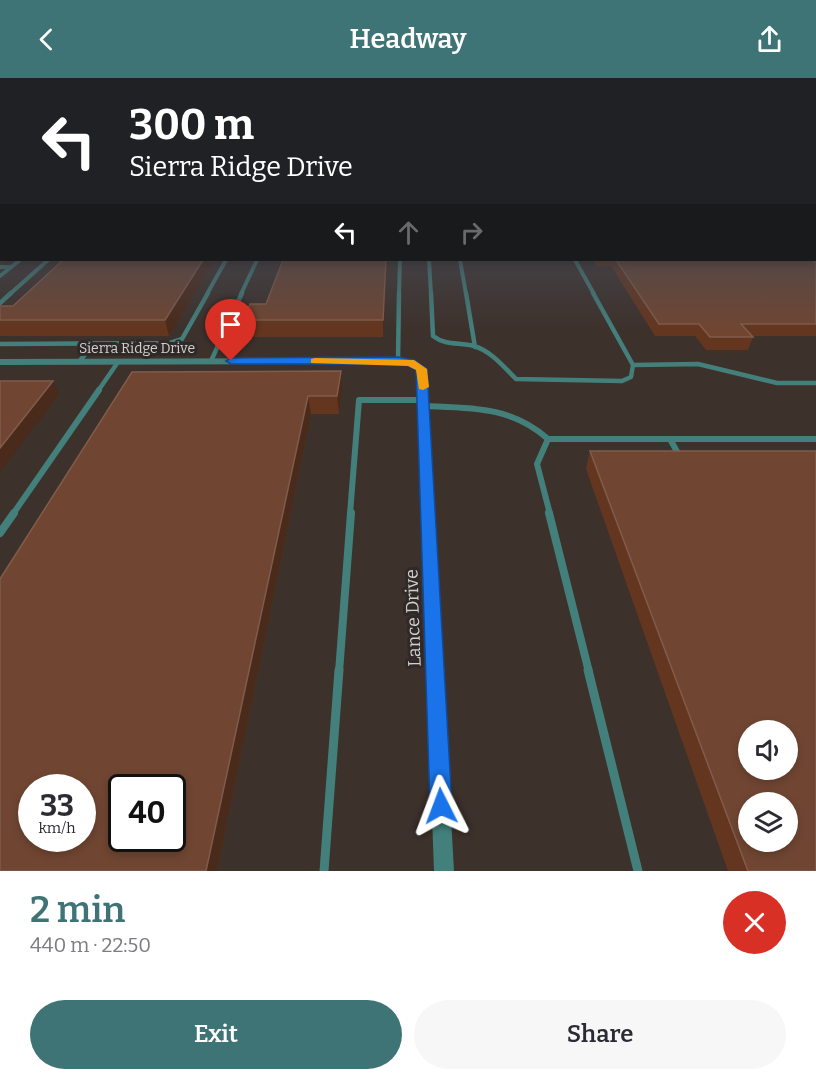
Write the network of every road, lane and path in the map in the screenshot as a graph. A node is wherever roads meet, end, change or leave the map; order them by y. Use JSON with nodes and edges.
{"nodes":[{"id":1,"x":19,"y":261,"type":"edge"},
{"id":2,"x":47,"y":261,"type":"edge"},
{"id":3,"x":225,"y":261,"type":"edge"},
{"id":4,"x":257,"y":261,"type":"edge"},
{"id":5,"x":400,"y":261,"type":"edge"},
{"id":6,"x":429,"y":261,"type":"edge"},
{"id":7,"x":460,"y":261,"type":"edge"},
{"id":8,"x":576,"y":261,"type":"edge"},
{"id":9,"x":0,"y":267,"type":"edge"},
{"id":10,"x":10,"y":267,"type":"junction"},
{"id":11,"x":0,"y":276,"type":"edge"},
{"id":12,"x":0,"y":303,"type":"edge"},
{"id":13,"x":0,"y":344,"type":"edge"},
{"id":14,"x":93,"y":344,"type":"junction"},
{"id":15,"x":475,"y":346,"type":"junction"},
{"id":16,"x":211,"y":361,"type":"junction"},
{"id":17,"x":398,"y":361,"type":"junction"},
{"id":18,"x":0,"y":362,"type":"edge"},
{"id":19,"x":79,"y":362,"type":"junction"},
{"id":20,"x":118,"y":362,"type":"junction"},
{"id":21,"x":139,"y":362,"type":"junction"},
{"id":22,"x":633,"y":364,"type":"junction"},
{"id":23,"x":417,"y":366,"type":"joint"},
{"id":24,"x":133,"y":372,"type":"edge"},
{"id":25,"x":816,"y":383,"type":"edge"},
{"id":26,"x":423,"y":403,"type":"junction"},
{"id":27,"x":548,"y":439,"type":"junction"},
{"id":28,"x":670,"y":439,"type":"junction"},
{"id":29,"x":816,"y":439,"type":"edge"},
{"id":30,"x":669,"y":457,"type":"edge"},
{"id":31,"x":680,"y":457,"type":"junction"},
{"id":32,"x":692,"y":457,"type":"edge"},
{"id":33,"x":0,"y":533,"type":"edge"},
{"id":34,"x":324,"y":871,"type":"edge"},
{"id":35,"x":444,"y":871,"type":"edge"},
{"id":36,"x":638,"y":871,"type":"edge"}],
"edges":[{"from":1,"to":10,"type":"lane"},
{"from":2,"to":12,"type":"lane"},
{"from":3,"to":14,"type":"lane"},
{"from":4,"to":16,"type":"lane"},
{"from":5,"to":17,"type":"lane"},
{"from":6,"to":15,"type":"lane"},
{"from":7,"to":15,"type":"lane"},
{"from":8,"to":22,"type":"lane"},
{"from":9,"to":10,"type":"lane"},
{"from":10,"to":11,"type":"lane"},
{"from":13,"to":14,"type":"lane"},
{"from":14,"to":19,"type":"lane"},
{"from":15,"to":22,"type":"lane"},
{"from":16,"to":17,"type":"street","name":"Sierra Ridge Drive"},
{"from":16,"to":21,"type":"street","name":"Sierra Ridge Drive"},
{"from":17,"to":23,"type":"street","name":"Sierra Ridge Drive"},
{"from":18,"to":19,"type":"street","name":"Sierra Ridge Drive"},
{"from":19,"to":20,"type":"street","name":"Sierra Ridge Drive"},
{"from":20,"to":21,"type":"street","name":"Sierra Ridge Drive"},
{"from":20,"to":33,"type":"lane"},
{"from":21,"to":24,"type":"lane"},
{"from":22,"to":25,"type":"lane"},
{"from":23,"to":26,"type":"street","name":"Lance Drive"},
{"from":26,"to":27,"type":"lane"},
{"from":26,"to":34,"type":"lane"},
{"from":26,"to":35,"type":"street","name":"Lance Drive"},
{"from":27,"to":28,"type":"lane"},
{"from":27,"to":36,"type":"lane"},
{"from":28,"to":29,"type":"lane"},
{"from":28,"to":31,"type":"lane"},
{"from":30,"to":31,"type":"lane"},
{"from":31,"to":32,"type":"lane"}]}
